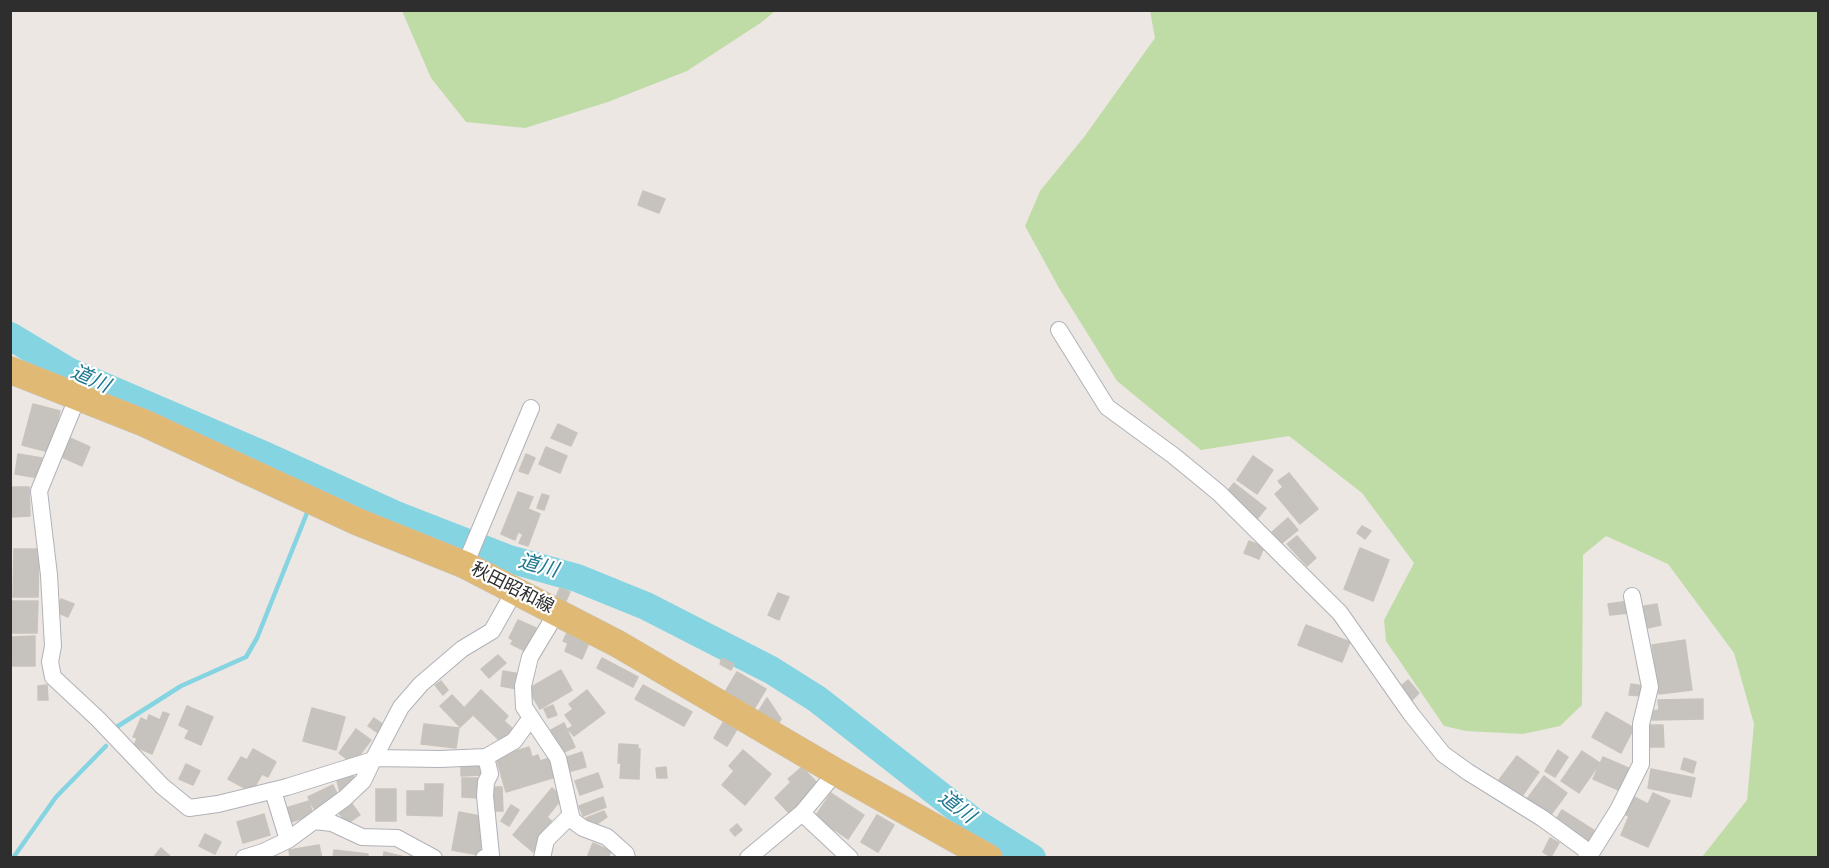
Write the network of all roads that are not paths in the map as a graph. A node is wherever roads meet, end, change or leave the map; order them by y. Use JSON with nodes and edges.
{"nodes":[{"id":1,"x":1059,"y":330,"type":"dead end"},
{"id":2,"x":10,"y":370,"type":"edge"},
{"id":3,"x":78,"y":396,"type":"junction"},
{"id":4,"x":531,"y":408,"type":"dead end"},
{"id":5,"x":465,"y":565,"type":"junction"},
{"id":6,"x":514,"y":592,"type":"junction"},
{"id":7,"x":1632,"y":596,"type":"dead end"},
{"id":8,"x":557,"y":612,"type":"junction"},
{"id":9,"x":530,"y":719,"type":"junction"},
{"id":10,"x":486,"y":757,"type":"junction"},
{"id":11,"x":373,"y":759,"type":"junction"},
{"id":12,"x":836,"y":772,"type":"junction"},
{"id":13,"x":273,"y":791,"type":"junction"},
{"id":14,"x":802,"y":813,"type":"junction"},
{"id":15,"x":571,"y":815,"type":"junction"},
{"id":16,"x":314,"y":821,"type":"junction"},
{"id":17,"x":288,"y":840,"type":"junction"},
{"id":18,"x":244,"y":858,"type":"edge"},
{"id":19,"x":434,"y":858,"type":"edge"},
{"id":20,"x":484,"y":858,"type":"edge"},
{"id":21,"x":542,"y":858,"type":"edge"},
{"id":22,"x":627,"y":858,"type":"edge"},
{"id":23,"x":748,"y":858,"type":"edge"},
{"id":24,"x":850,"y":858,"type":"edge"},
{"id":25,"x":988,"y":858,"type":"edge"},
{"id":26,"x":1588,"y":858,"type":"edge"}],
"edges":[{"from":1,"to":26,"type":"street"},
{"from":2,"to":3,"type":"main road","name":"秋田昭和線"},
{"from":3,"to":5,"type":"main road","name":"秋田昭和線"},
{"from":3,"to":13,"type":"street"},
{"from":4,"to":5,"type":"street"},
{"from":5,"to":6,"type":"main road","name":"秋田昭和線"},
{"from":6,"to":8,"type":"main road","name":"秋田昭和線"},
{"from":6,"to":11,"type":"street"},
{"from":7,"to":26,"type":"street"},
{"from":8,"to":9,"type":"street"},
{"from":8,"to":12,"type":"main road","name":"秋田昭和線"},
{"from":9,"to":10,"type":"street"},
{"from":9,"to":15,"type":"street"},
{"from":10,"to":11,"type":"street"},
{"from":10,"to":20,"type":"street"},
{"from":11,"to":13,"type":"street"},
{"from":11,"to":16,"type":"street"},
{"from":12,"to":14,"type":"street"},
{"from":12,"to":25,"type":"main road","name":"秋田昭和線"},
{"from":13,"to":17,"type":"street"},
{"from":14,"to":23,"type":"street"},
{"from":14,"to":24,"type":"street"},
{"from":15,"to":21,"type":"street"},
{"from":15,"to":22,"type":"street"},
{"from":16,"to":17,"type":"street"},
{"from":16,"to":19,"type":"street"},
{"from":17,"to":18,"type":"street"}]}
